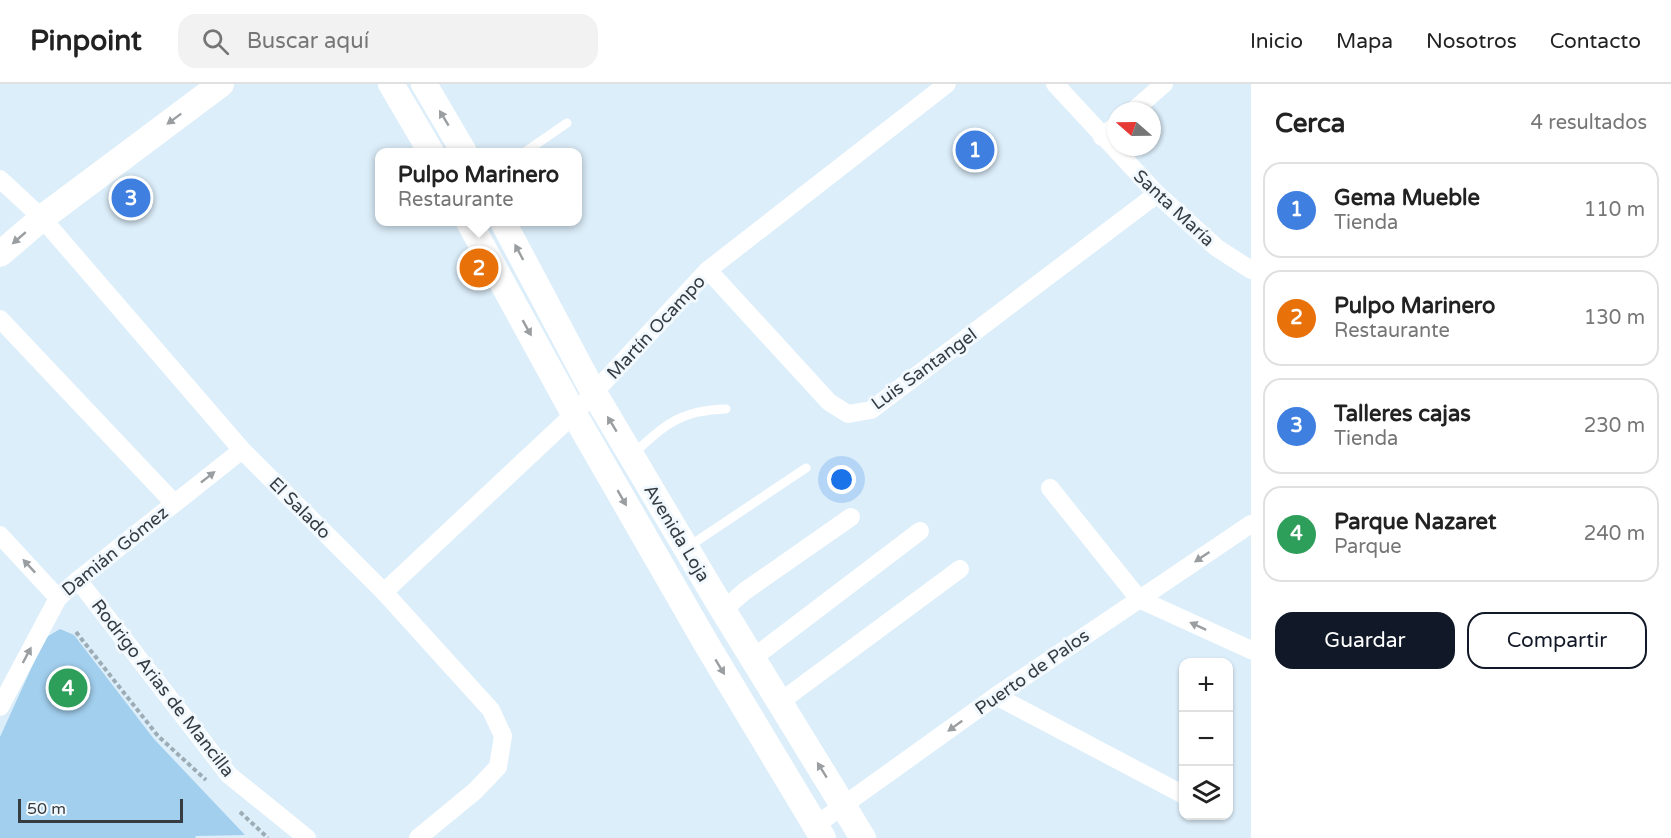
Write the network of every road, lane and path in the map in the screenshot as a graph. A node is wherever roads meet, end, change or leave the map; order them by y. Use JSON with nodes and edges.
{"nodes":[{"id":1,"x":220,"y":84,"type":"edge"},
{"id":2,"x":391,"y":84,"type":"edge"},
{"id":3,"x":424,"y":84,"type":"edge"},
{"id":4,"x":947,"y":84,"type":"edge"},
{"id":5,"x":1055,"y":84,"type":"edge"},
{"id":6,"x":1164,"y":84,"type":"edge"},
{"id":7,"x":1143,"y":102,"type":"edge"},
{"id":8,"x":567,"y":123,"type":"dead end"},
{"id":9,"x":1107,"y":129,"type":"edge"},
{"id":10,"x":428,"y":148,"type":"edge"},
{"id":11,"x":461,"y":148,"type":"edge"},
{"id":12,"x":532,"y":148,"type":"edge"},
{"id":13,"x":1128,"y":156,"type":"edge"},
{"id":14,"x":0,"y":179,"type":"edge"},
{"id":15,"x":1157,"y":194,"type":"junction"},
{"id":16,"x":42,"y":218,"type":"junction"},
{"id":17,"x":471,"y":226,"type":"edge"},
{"id":18,"x":504,"y":226,"type":"edge"},
{"id":19,"x":0,"y":254,"type":"edge"},
{"id":20,"x":708,"y":270,"type":"junction"},
{"id":21,"x":1251,"y":270,"type":"edge"},
{"id":22,"x":0,"y":319,"type":"edge"},
{"id":23,"x":594,"y":393,"type":"junction"},
{"id":24,"x":726,"y":410,"type":"dead end"},
{"id":25,"x":574,"y":414,"type":"junction"},
{"id":26,"x":242,"y":450,"type":"junction"},
{"id":27,"x":631,"y":456,"type":"junction"},
{"id":28,"x":806,"y":468,"type":"dead end"},
{"id":29,"x":1050,"y":488,"type":"dead end"},
{"id":30,"x":174,"y":503,"type":"junction"},
{"id":31,"x":851,"y":518,"type":"dead end"},
{"id":32,"x":1251,"y":524,"type":"edge"},
{"id":33,"x":920,"y":531,"type":"dead end"},
{"id":34,"x":0,"y":535,"type":"edge"},
{"id":35,"x":686,"y":549,"type":"junction"},
{"id":36,"x":960,"y":570,"type":"dead end"},
{"id":37,"x":78,"y":580,"type":"junction"},
{"id":38,"x":384,"y":592,"type":"junction"},
{"id":39,"x":58,"y":598,"type":"junction"},
{"id":40,"x":1139,"y":599,"type":"junction"},
{"id":41,"x":723,"y":610,"type":"junction"},
{"id":42,"x":76,"y":632,"type":"dead end"},
{"id":43,"x":1251,"y":650,"type":"edge"},
{"id":44,"x":753,"y":658,"type":"junction"},
{"id":45,"x":996,"y":696,"type":"junction"},
{"id":46,"x":780,"y":702,"type":"junction"},
{"id":47,"x":0,"y":707,"type":"edge"},
{"id":48,"x":209,"y":783,"type":"dead end"},
{"id":49,"x":1179,"y":792,"type":"edge"},
{"id":50,"x":844,"y":806,"type":"junction"},
{"id":51,"x":234,"y":807,"type":"dead end"},
{"id":52,"x":819,"y":832,"type":"edge"},
{"id":53,"x":268,"y":838,"type":"edge"},
{"id":54,"x":307,"y":838,"type":"edge"},
{"id":55,"x":418,"y":838,"type":"edge"},
{"id":56,"x":863,"y":838,"type":"edge"}],
"edges":[{"from":1,"to":16,"type":"main road","one_way":true},
{"from":2,"to":10,"type":"main road"},
{"from":11,"to":3,"type":"main road","one_way":true},
{"from":4,"to":20,"type":"street","name":"Martín Ocampo"},
{"from":5,"to":9,"type":"street","name":"Santa María"},
{"from":6,"to":7,"type":"street"},
{"from":8,"to":12,"type":"lane"},
{"from":13,"to":15,"type":"street","name":"Santa María"},
{"from":14,"to":16,"type":"street","name":"El Salado"},
{"from":15,"to":20,"type":"street","name":"Luis Santangel"},
{"from":15,"to":21,"type":"street","name":"Santa María"},
{"from":16,"to":19,"type":"main road","one_way":true},
{"from":16,"to":26,"type":"street","name":"El Salado"},
{"from":17,"to":25,"type":"main road","name":"Avenida Loja","one_way":true},
{"from":23,"to":18,"type":"main road","name":"Avenida Loja","one_way":true},
{"from":20,"to":23,"type":"street","name":"Martín Ocampo"},
{"from":22,"to":30,"type":"street"},
{"from":23,"to":25,"type":"street","name":"Martín Ocampo"},
{"from":27,"to":23,"type":"main road","name":"Avenida Loja","one_way":true},
{"from":24,"to":27,"type":"lane"},
{"from":25,"to":38,"type":"street","name":"Martín Ocampo"},
{"from":25,"to":52,"type":"main road","name":"Avenida Loja","one_way":true},
{"from":30,"to":26,"type":"street","name":"Damián Gómez","one_way":true},
{"from":26,"to":38,"type":"street","name":"El Salado"},
{"from":27,"to":35,"type":"main road","name":"Avenida Loja"},
{"from":28,"to":35,"type":"lane"},
{"from":29,"to":40,"type":"street"},
{"from":30,"to":37,"type":"street","name":"Damián Gómez"},
{"from":31,"to":41,"type":"street"},
{"from":32,"to":40,"type":"street","name":"Puerto de Palos","one_way":true},
{"from":33,"to":44,"type":"street"},
{"from":39,"to":34,"type":"street","one_way":true},
{"from":35,"to":41,"type":"main road","name":"Avenida Loja"},
{"from":36,"to":46,"type":"street"},
{"from":37,"to":39,"type":"street","name":"Damián Gómez"},
{"from":37,"to":54,"type":"street","name":"Rodrigo Arias de Mancilla"},
{"from":38,"to":55,"type":"street","name":"El Salado"},
{"from":47,"to":39,"type":"street","name":"Damián Gómez","one_way":true},
{"from":43,"to":40,"type":"street","one_way":true},
{"from":40,"to":45,"type":"street","name":"Puerto de Palos"},
{"from":41,"to":44,"type":"main road","name":"Avenida Loja"},
{"from":42,"to":48,"type":"path"},
{"from":44,"to":46,"type":"main road","name":"Avenida Loja"},
{"from":45,"to":49,"type":"street"},
{"from":45,"to":50,"type":"street","name":"Puerto de Palos","one_way":true},
{"from":50,"to":46,"type":"main road","name":"Avenida Loja","one_way":true},
{"from":50,"to":52,"type":"street","name":"Puerto de Palos"},
{"from":50,"to":56,"type":"main road","name":"Avenida Loja"},
{"from":51,"to":53,"type":"path"}]}
